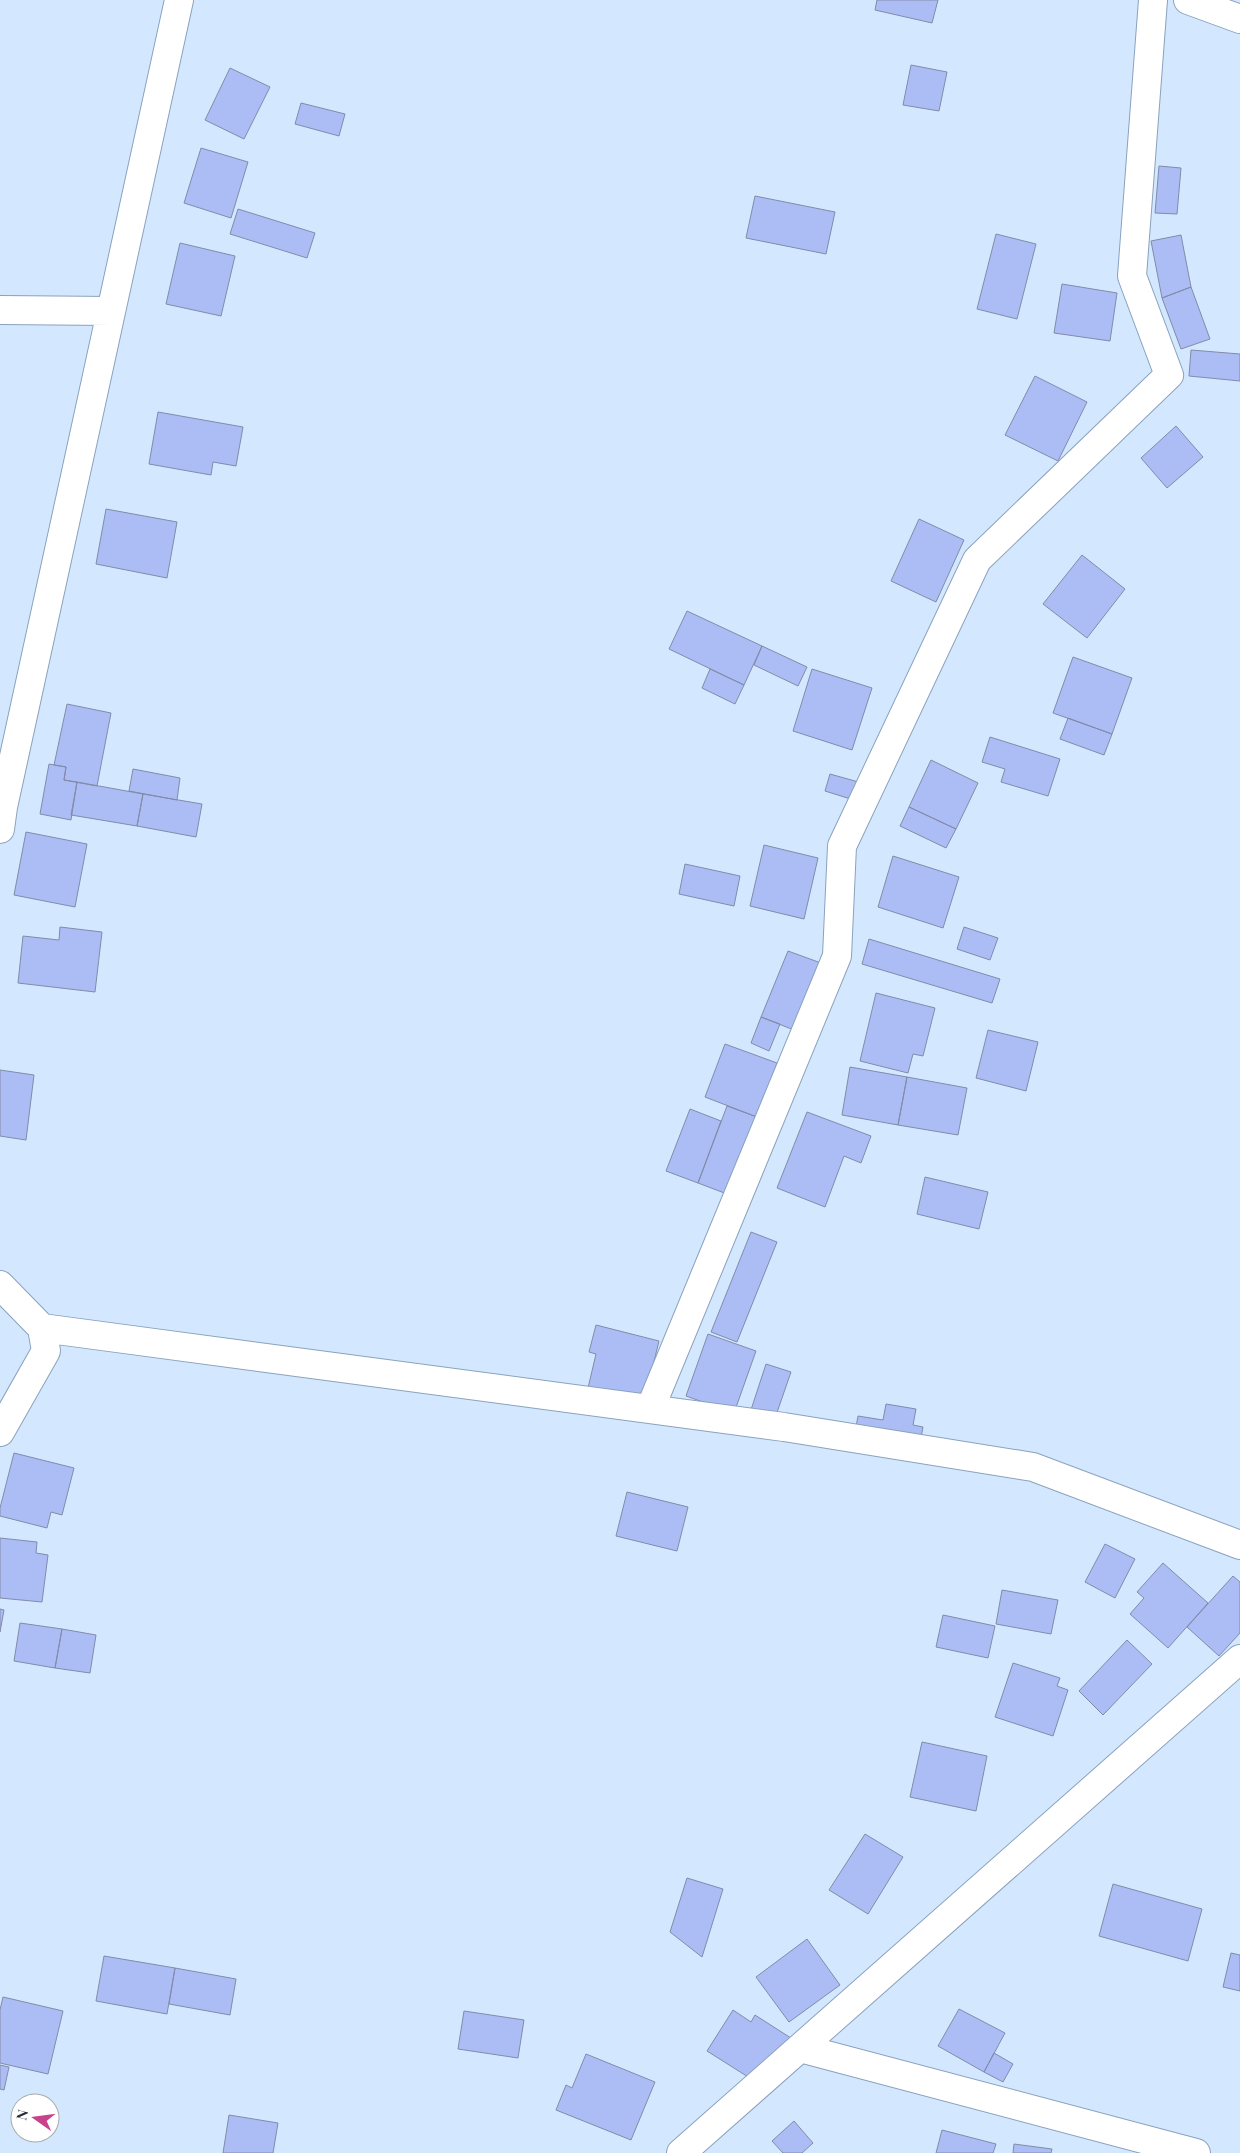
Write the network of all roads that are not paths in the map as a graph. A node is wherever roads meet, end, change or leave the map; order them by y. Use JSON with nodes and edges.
{"nodes":[{"id":1,"x":179,"y":0,"type":"edge"},
{"id":2,"x":1153,"y":0,"type":"edge"},
{"id":3,"x":1188,"y":0,"type":"edge"},
{"id":4,"x":1240,"y":19,"type":"edge"},
{"id":5,"x":0,"y":310,"type":"edge"},
{"id":6,"x":111,"y":312,"type":"junction"},
{"id":7,"x":0,"y":830,"type":"edge"},
{"id":8,"x":0,"y":1285,"type":"edge"},
{"id":9,"x":42,"y":1328,"type":"junction"},
{"id":10,"x":650,"y":1409,"type":"junction"},
{"id":11,"x":0,"y":1432,"type":"edge"},
{"id":12,"x":1240,"y":1545,"type":"edge"},
{"id":13,"x":1240,"y":1659,"type":"edge"},
{"id":14,"x":800,"y":2048,"type":"junction"},
{"id":15,"x":681,"y":2153,"type":"edge"},
{"id":16,"x":1196,"y":2153,"type":"edge"}],
"edges":[{"from":1,"to":6,"type":"street"},
{"from":2,"to":10,"type":"street"},
{"from":3,"to":4,"type":"street"},
{"from":5,"to":6,"type":"street"},
{"from":6,"to":7,"type":"street"},
{"from":8,"to":9,"type":"street"},
{"from":9,"to":10,"type":"street"},
{"from":9,"to":11,"type":"street"},
{"from":10,"to":12,"type":"street"},
{"from":13,"to":14,"type":"street"},
{"from":14,"to":15,"type":"street"},
{"from":14,"to":16,"type":"street"}]}
